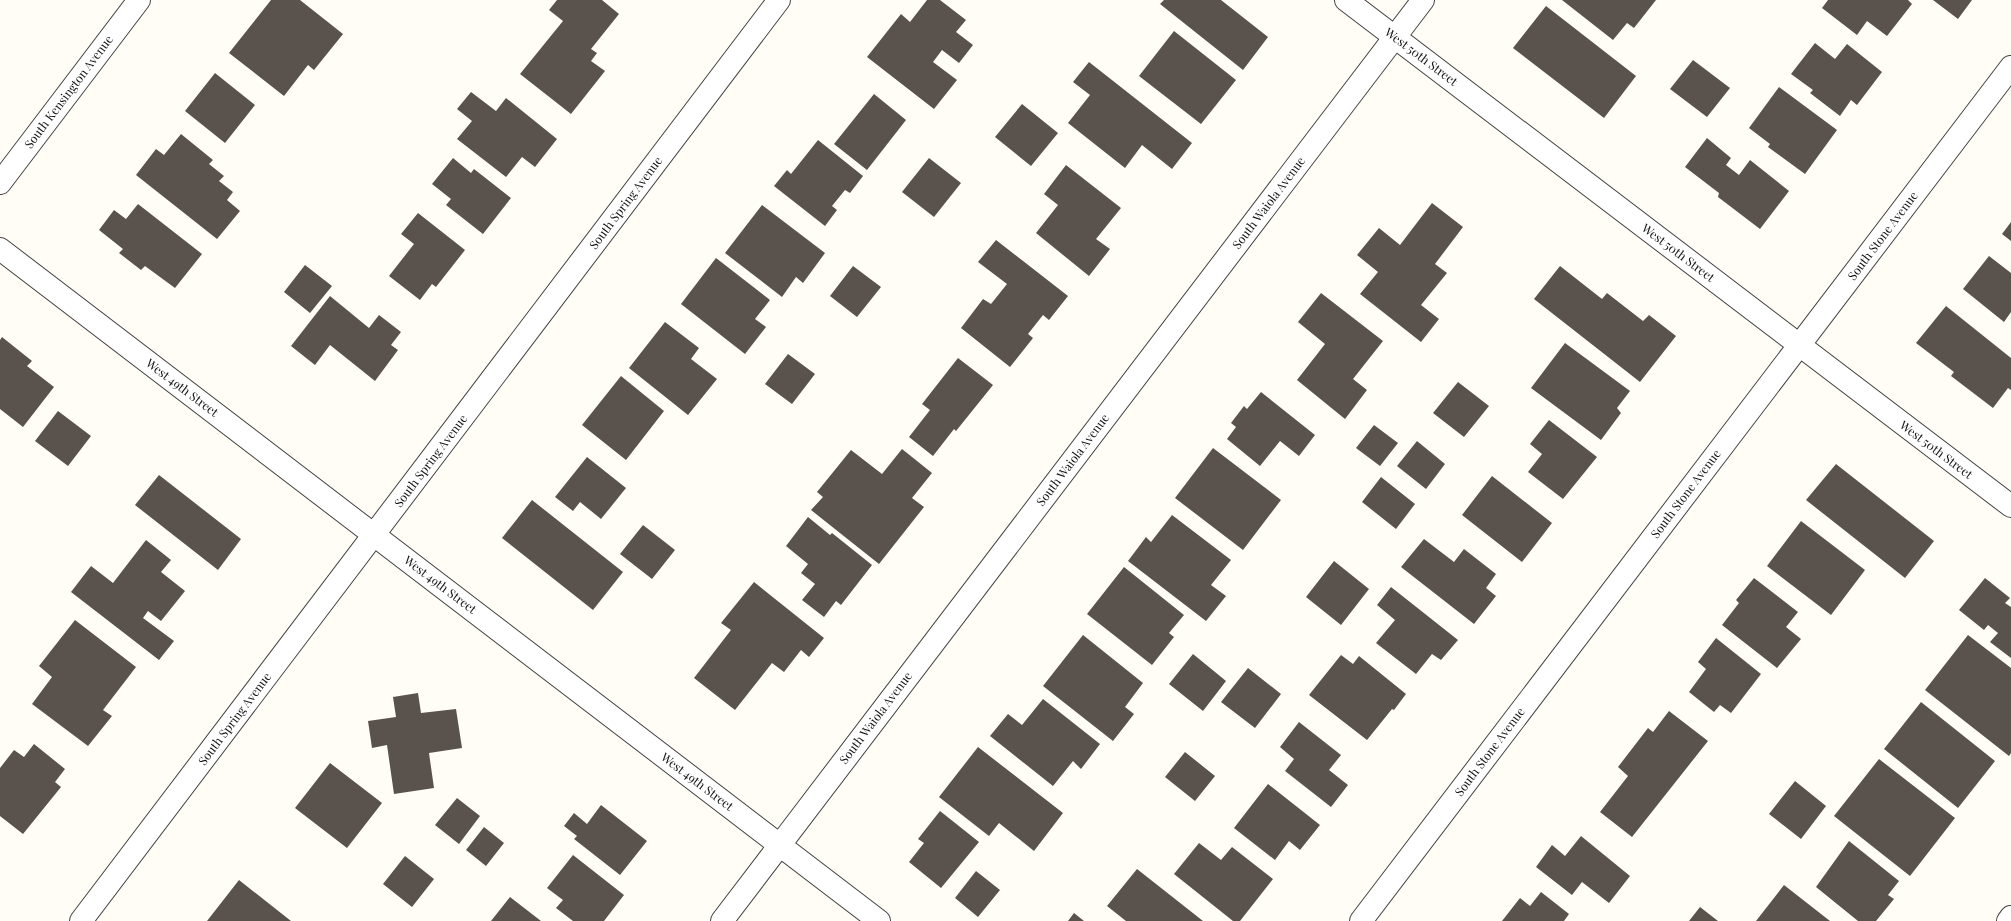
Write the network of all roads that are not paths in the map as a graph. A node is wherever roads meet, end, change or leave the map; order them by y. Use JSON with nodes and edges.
{"nodes":[{"id":1,"x":139,"y":0,"type":"edge"},
{"id":2,"x":780,"y":0,"type":"edge"},
{"id":3,"x":1346,"y":0,"type":"edge"},
{"id":4,"x":1423,"y":0,"type":"edge"},
{"id":5,"x":1395,"y":38,"type":"junction"},
{"id":6,"x":2011,"y":67,"type":"edge"},
{"id":7,"x":0,"y":183,"type":"edge"},
{"id":8,"x":0,"y":249,"type":"edge"},
{"id":9,"x":1799,"y":346,"type":"junction"},
{"id":10,"x":2011,"y":506,"type":"edge"},
{"id":11,"x":374,"y":535,"type":"junction"},
{"id":12,"x":780,"y":845,"type":"junction"},
{"id":13,"x":2011,"y":917,"type":"edge"},
{"id":14,"x":81,"y":921,"type":"edge"},
{"id":15,"x":722,"y":921,"type":"edge"},
{"id":16,"x":879,"y":921,"type":"edge"},
{"id":17,"x":1362,"y":921,"type":"edge"},
{"id":18,"x":2008,"y":921,"type":"edge"}],
"edges":[{"from":1,"to":7,"type":"street","name":"South Kensington Avenue"},
{"from":2,"to":11,"type":"street","name":"South Spring Avenue"},
{"from":3,"to":5,"type":"street","name":"West 50th Street"},
{"from":4,"to":5,"type":"street","name":"South Waiola Avenue"},
{"from":5,"to":9,"type":"street","name":"West 50th Street"},
{"from":5,"to":12,"type":"street","name":"South Waiola Avenue"},
{"from":6,"to":9,"type":"street","name":"South Stone Avenue"},
{"from":8,"to":11,"type":"street","name":"West 49th Street"},
{"from":9,"to":10,"type":"street","name":"West 50th Street"},
{"from":9,"to":17,"type":"street","name":"South Stone Avenue"},
{"from":11,"to":12,"type":"street","name":"West 49th Street"},
{"from":11,"to":14,"type":"street","name":"South Spring Avenue"},
{"from":12,"to":15,"type":"street","name":"South Waiola Avenue"},
{"from":12,"to":16,"type":"street","name":"West 49th Street"},
{"from":13,"to":18,"type":"street"}]}
